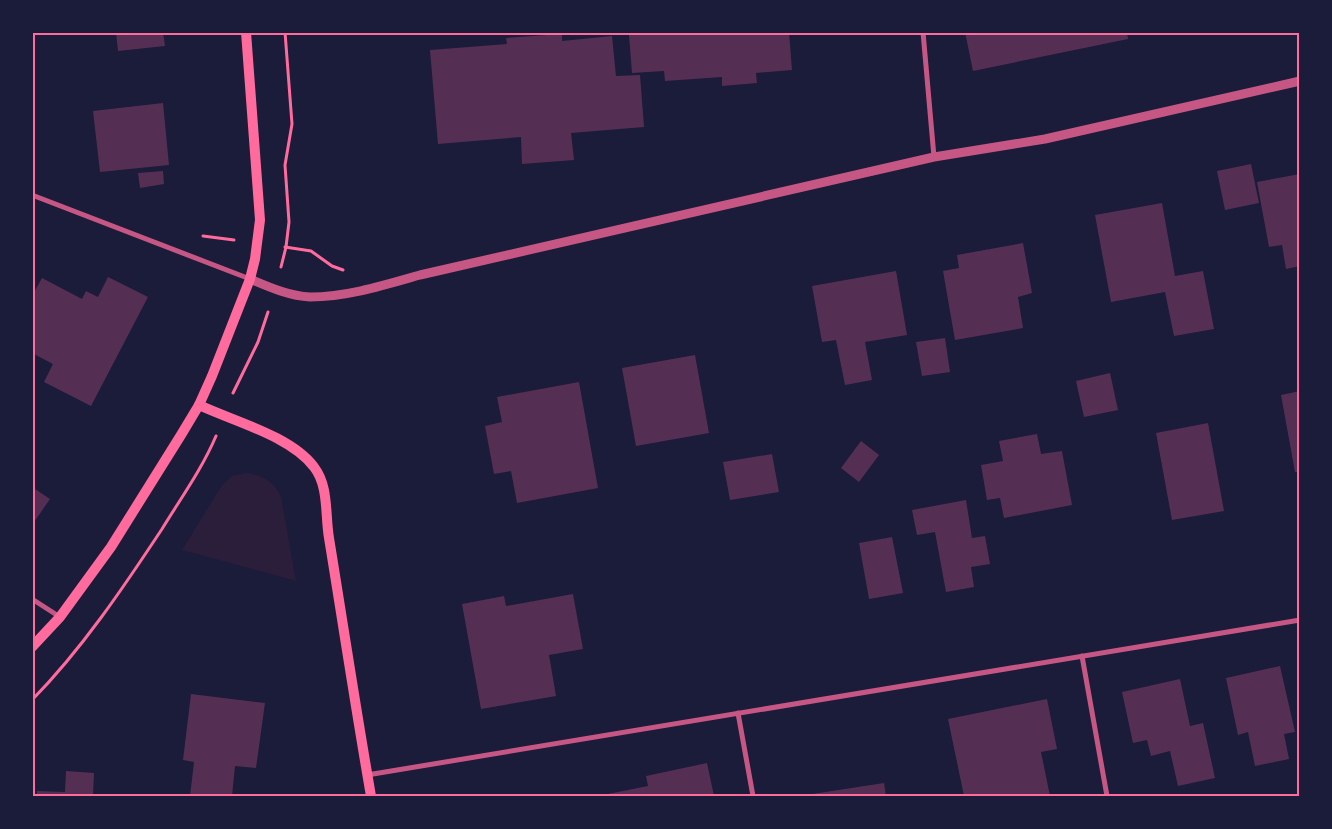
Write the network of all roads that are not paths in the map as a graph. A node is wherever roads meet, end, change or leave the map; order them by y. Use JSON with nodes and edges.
{"nodes":[{"id":1,"x":246,"y":32,"type":"edge"},
{"id":2,"x":923,"y":32,"type":"edge"},
{"id":3,"x":1300,"y":81,"type":"edge"},
{"id":4,"x":934,"y":157,"type":"junction"},
{"id":5,"x":32,"y":195,"type":"edge"},
{"id":6,"x":250,"y":280,"type":"junction"},
{"id":7,"x":199,"y":404,"type":"junction"},
{"id":8,"x":32,"y":599,"type":"edge"},
{"id":9,"x":60,"y":617,"type":"junction"},
{"id":10,"x":1300,"y":620,"type":"edge"},
{"id":11,"x":32,"y":647,"type":"edge"},
{"id":12,"x":1082,"y":656,"type":"junction"},
{"id":13,"x":738,"y":713,"type":"junction"},
{"id":14,"x":368,"y":775,"type":"junction"},
{"id":15,"x":371,"y":796,"type":"edge"},
{"id":16,"x":753,"y":796,"type":"edge"},
{"id":17,"x":1107,"y":796,"type":"edge"}],
"edges":[{"from":1,"to":6,"type":"main road"},
{"from":2,"to":4,"type":"street"},
{"from":3,"to":4,"type":"street"},
{"from":4,"to":6,"type":"street"},
{"from":5,"to":6,"type":"street"},
{"from":6,"to":7,"type":"main road"},
{"from":7,"to":9,"type":"main road"},
{"from":7,"to":14,"type":"main road"},
{"from":8,"to":9,"type":"street"},
{"from":9,"to":11,"type":"main road"},
{"from":10,"to":12,"type":"street"},
{"from":12,"to":13,"type":"street"},
{"from":12,"to":17,"type":"street"},
{"from":13,"to":14,"type":"street"},
{"from":13,"to":16,"type":"street"},
{"from":14,"to":15,"type":"main road"}]}
